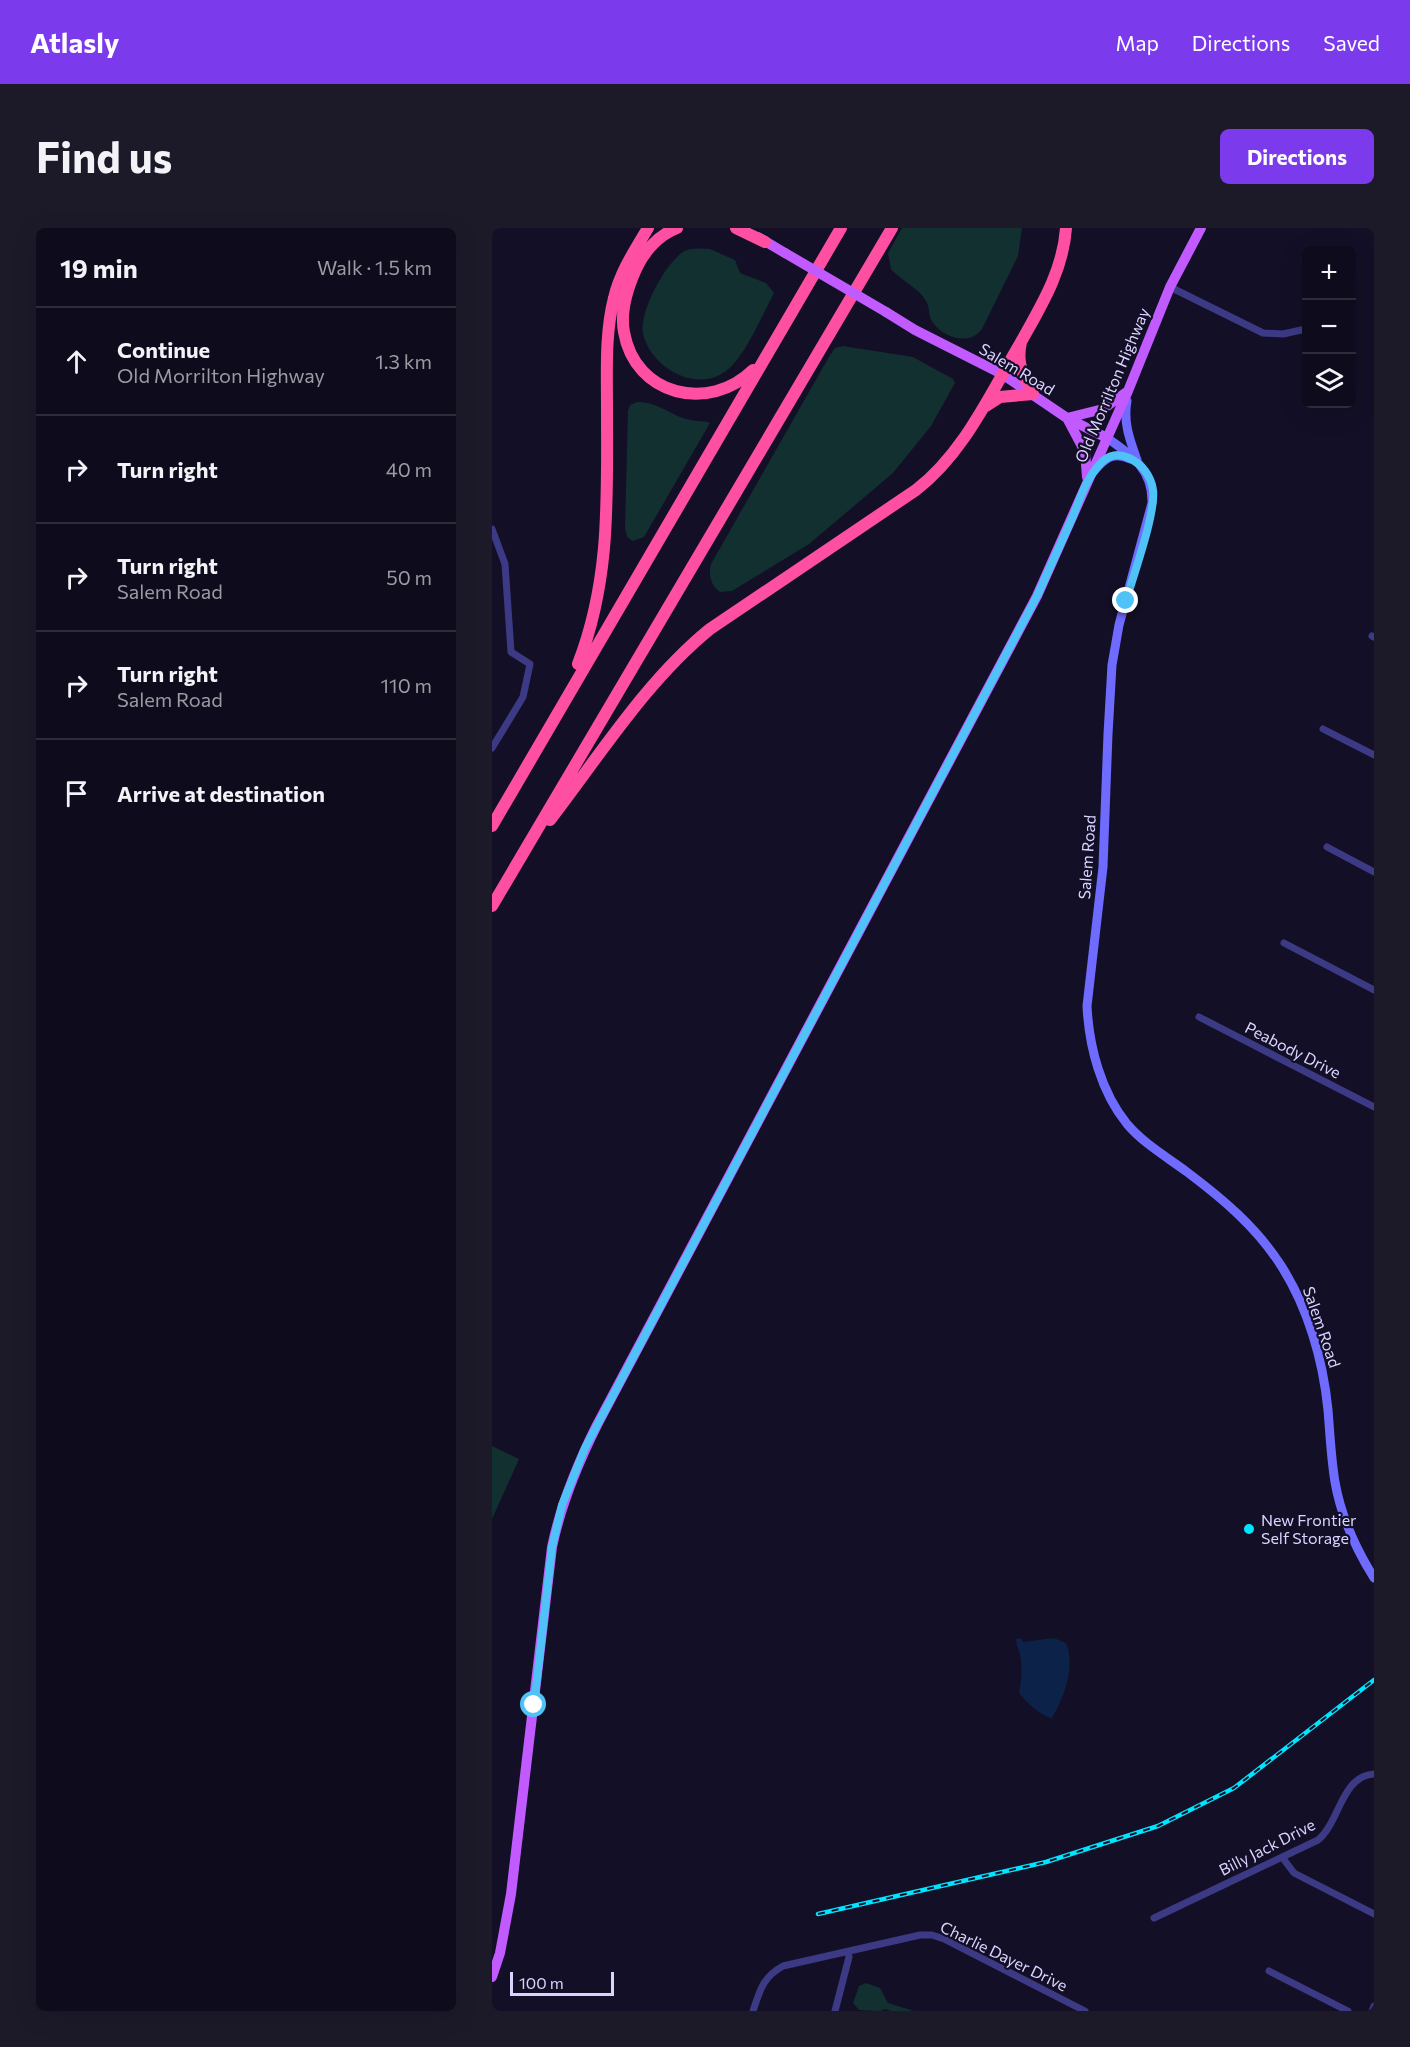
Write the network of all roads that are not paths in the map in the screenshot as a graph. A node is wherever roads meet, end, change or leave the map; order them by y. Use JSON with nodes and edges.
{"nodes":[{"id":1,"x":648,"y":228,"type":"edge"},
{"id":2,"x":677,"y":228,"type":"edge"},
{"id":3,"x":736,"y":228,"type":"edge"},
{"id":4,"x":742,"y":228,"type":"edge"},
{"id":5,"x":841,"y":228,"type":"edge"},
{"id":6,"x":892,"y":228,"type":"edge"},
{"id":7,"x":1066,"y":228,"type":"edge"},
{"id":8,"x":1202,"y":228,"type":"edge"},
{"id":9,"x":765,"y":242,"type":"junction"},
{"id":10,"x":1170,"y":286,"type":"junction"},
{"id":11,"x":1302,"y":330,"type":"edge"},
{"id":12,"x":1021,"y":342,"type":"junction"},
{"id":13,"x":766,"y":356,"type":"junction"},
{"id":14,"x":1002,"y":374,"type":"junction"},
{"id":15,"x":1128,"y":391,"type":"junction"},
{"id":16,"x":1033,"y":394,"type":"junction"},
{"id":17,"x":1067,"y":418,"type":"junction"},
{"id":18,"x":974,"y":421,"type":"junction"},
{"id":19,"x":1107,"y":438,"type":"junction"},
{"id":20,"x":1137,"y":462,"type":"junction"},
{"id":21,"x":1087,"y":480,"type":"junction"},
{"id":22,"x":492,"y":529,"type":"edge"},
{"id":23,"x":560,"y":706,"type":"junction"},
{"id":24,"x":1323,"y":729,"type":"dead end"},
{"id":25,"x":492,"y":748,"type":"edge"},
{"id":26,"x":1374,"y":755,"type":"edge"},
{"id":27,"x":492,"y":826,"type":"edge"},
{"id":28,"x":1327,"y":848,"type":"dead end"},
{"id":29,"x":519,"y":862,"type":"junction"},
{"id":30,"x":1374,"y":872,"type":"edge"},
{"id":31,"x":492,"y":906,"type":"edge"},
{"id":32,"x":1284,"y":943,"type":"dead end"},
{"id":33,"x":1374,"y":990,"type":"edge"},
{"id":34,"x":1199,"y":1017,"type":"dead end"},
{"id":35,"x":1374,"y":1107,"type":"edge"},
{"id":36,"x":1374,"y":1578,"type":"edge"},
{"id":37,"x":1371,"y":1774,"type":"edge"},
{"id":38,"x":1282,"y":1857,"type":"junction"},
{"id":39,"x":1374,"y":1914,"type":"edge"},
{"id":40,"x":1154,"y":1918,"type":"dead end"},
{"id":41,"x":849,"y":1952,"type":"junction"},
{"id":42,"x":1269,"y":1971,"type":"dead end"},
{"id":43,"x":492,"y":1977,"type":"edge"},
{"id":44,"x":1374,"y":2006,"type":"edge"},
{"id":45,"x":753,"y":2011,"type":"edge"},
{"id":46,"x":835,"y":2011,"type":"edge"},
{"id":47,"x":1085,"y":2011,"type":"edge"},
{"id":48,"x":1348,"y":2011,"type":"edge"},
{"id":49,"x":1372,"y":2011,"type":"edge"}],
"edges":[{"from":1,"to":23,"type":"highway"},
{"from":2,"to":13,"type":"highway"},
{"from":3,"to":9,"type":"highway"},
{"from":4,"to":9,"type":"main road","name":"Salem Road"},
{"from":5,"to":13,"type":"highway"},
{"from":6,"to":29,"type":"highway"},
{"from":7,"to":12,"type":"highway"},
{"from":8,"to":10,"type":"main road","name":"Old Morrilton Highway"},
{"from":9,"to":14,"type":"main road","name":"Salem Road","bridge":true},
{"from":10,"to":11,"type":"street"},
{"from":10,"to":15,"type":"main road","name":"Old Morrilton Highway"},
{"from":12,"to":14,"type":"highway"},
{"from":12,"to":16,"type":"highway"},
{"from":13,"to":23,"type":"highway"},
{"from":14,"to":16,"type":"main road","name":"Salem Road"},
{"from":14,"to":18,"type":"highway"},
{"from":15,"to":17,"type":"main road"},
{"from":15,"to":19,"type":"main road","name":"Old Morrilton Highway"},
{"from":15,"to":20,"type":"main road"},
{"from":16,"to":17,"type":"main road","name":"Salem Road"},
{"from":16,"to":18,"type":"highway"},
{"from":17,"to":19,"type":"main road","name":"Salem Road"},
{"from":17,"to":21,"type":"main road"},
{"from":18,"to":29,"type":"highway"},
{"from":19,"to":20,"type":"main road","name":"Salem Road"},
{"from":19,"to":21,"type":"main road","name":"Old Morrilton Highway"},
{"from":20,"to":21,"type":"main road"},
{"from":20,"to":36,"type":"main road","name":"Salem Road"},
{"from":21,"to":43,"type":"main road","name":"Old Morrilton Highway"},
{"from":22,"to":25,"type":"street"},
{"from":23,"to":27,"type":"highway"},
{"from":24,"to":26,"type":"street"},
{"from":28,"to":30,"type":"street"},
{"from":29,"to":31,"type":"highway"},
{"from":32,"to":33,"type":"street"},
{"from":34,"to":35,"type":"street","name":"Peabody Drive"},
{"from":37,"to":38,"type":"street","name":"Billy Jack Drive"},
{"from":38,"to":39,"type":"street"},
{"from":38,"to":40,"type":"street","name":"Billy Jack Drive"},
{"from":41,"to":45,"type":"street","name":"Charlie Dayer Drive"},
{"from":41,"to":46,"type":"street"},
{"from":41,"to":47,"type":"street","name":"Charlie Dayer Drive"},
{"from":42,"to":48,"type":"street"},
{"from":44,"to":49,"type":"street"}]}
